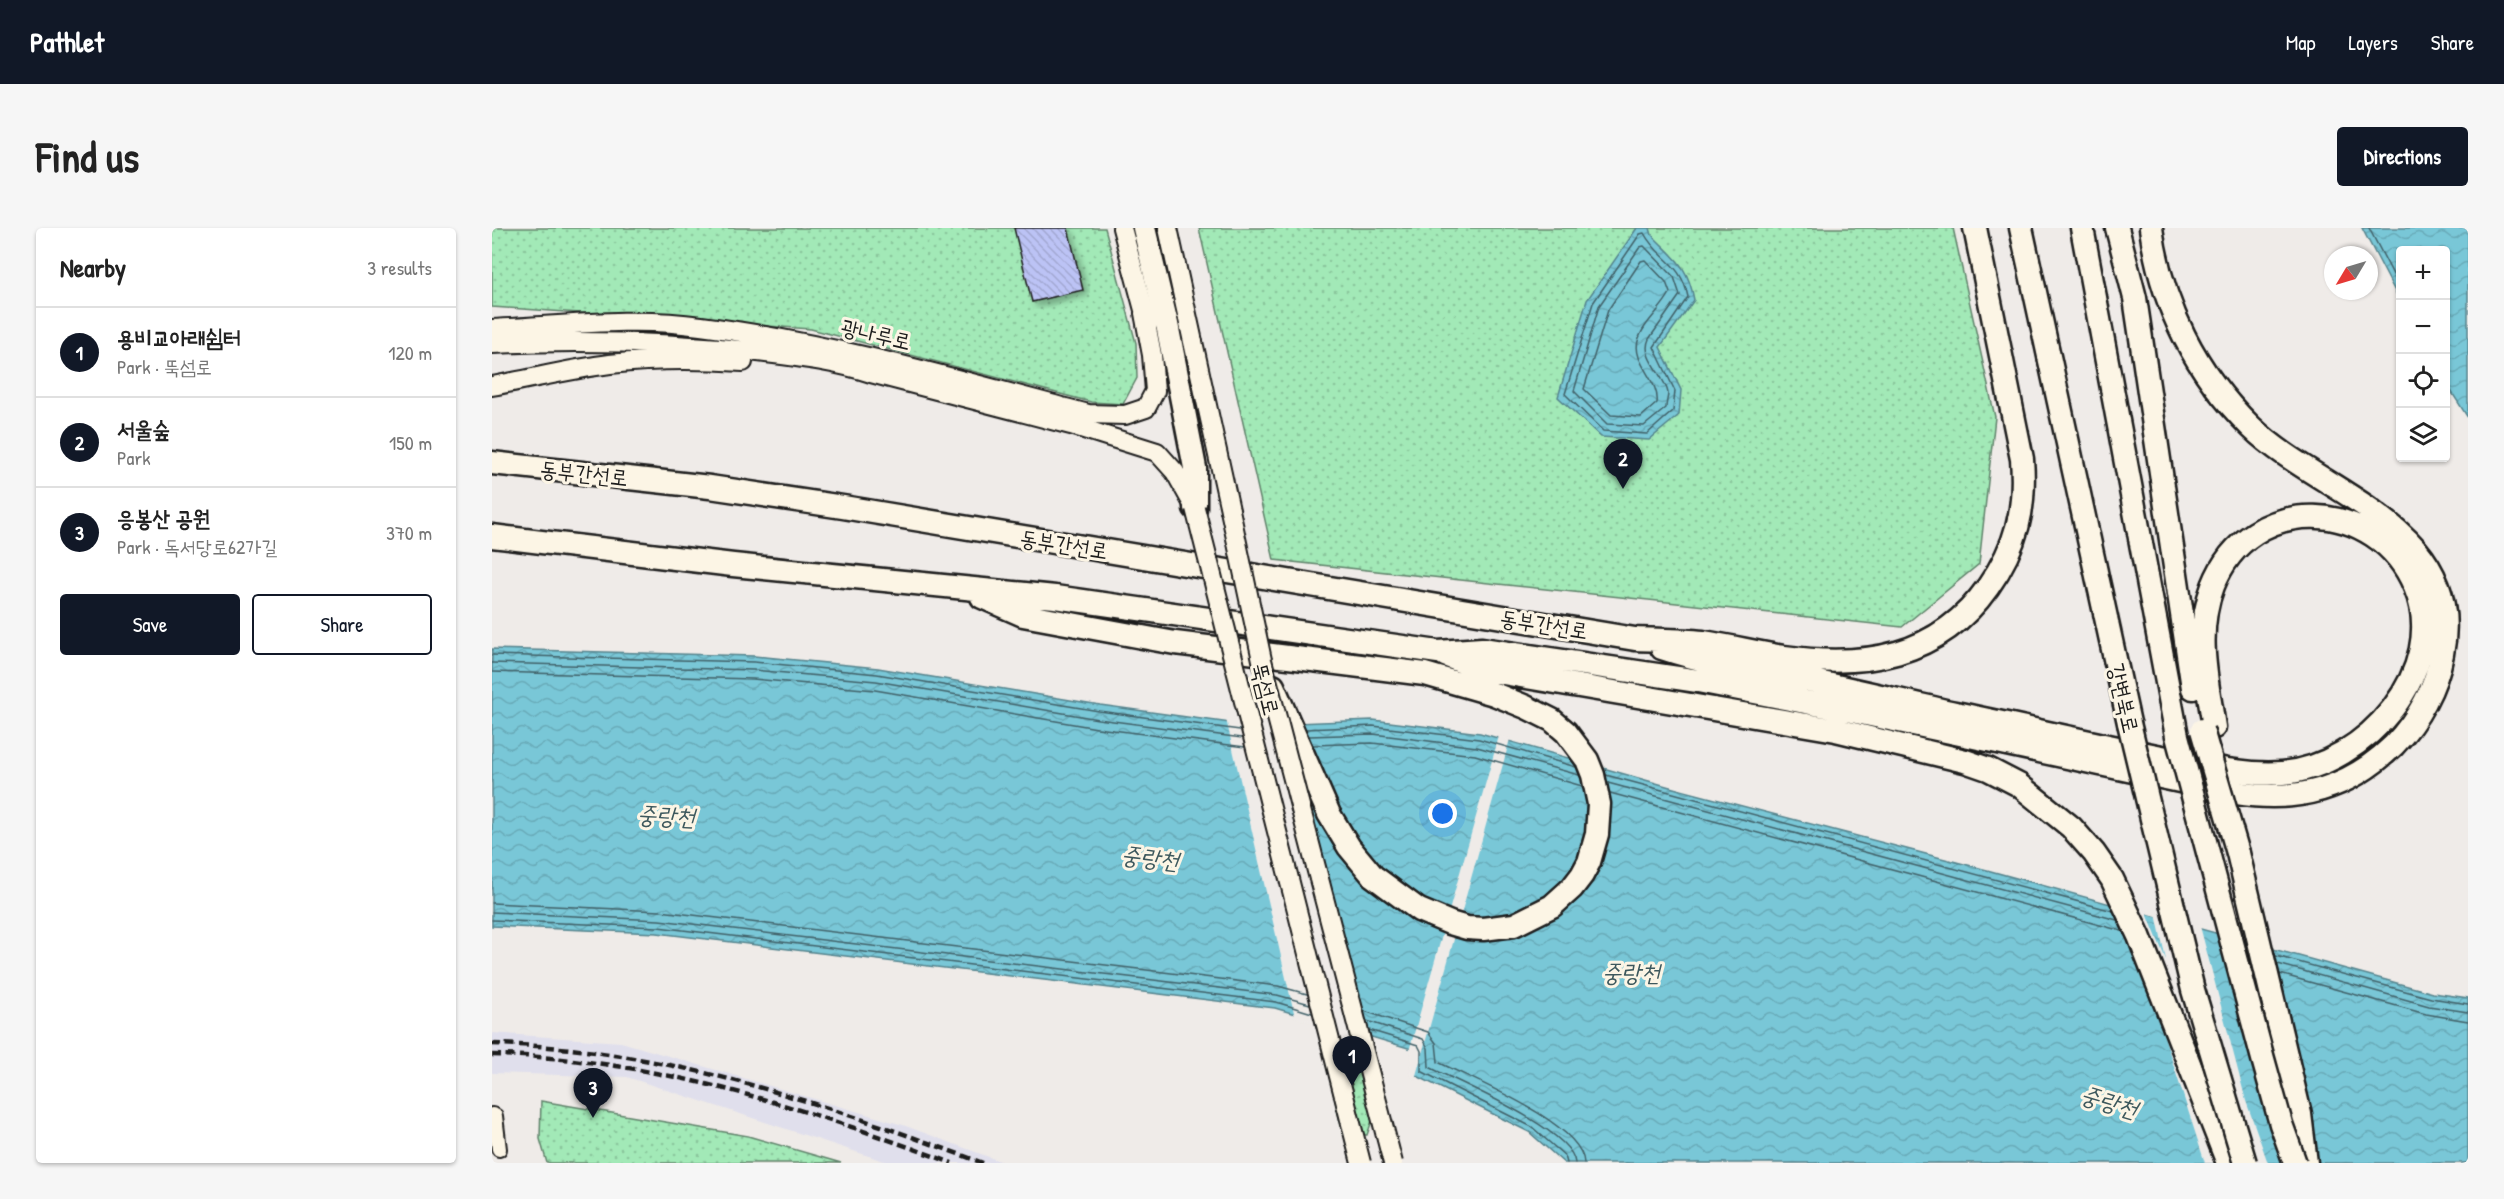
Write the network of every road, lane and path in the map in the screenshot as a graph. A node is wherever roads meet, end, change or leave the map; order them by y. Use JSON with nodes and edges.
{"nodes":[{"id":1,"x":1122,"y":228,"type":"edge"},
{"id":2,"x":1144,"y":228,"type":"edge"},
{"id":3,"x":1168,"y":228,"type":"edge"},
{"id":4,"x":1975,"y":228,"type":"edge"},
{"id":5,"x":2021,"y":228,"type":"edge"},
{"id":6,"x":2082,"y":228,"type":"edge"},
{"id":7,"x":2117,"y":228,"type":"edge"},
{"id":8,"x":2151,"y":228,"type":"edge"},
{"id":9,"x":1144,"y":313,"type":"junction"},
{"id":10,"x":492,"y":329,"type":"edge"},
{"id":11,"x":492,"y":344,"type":"edge"},
{"id":12,"x":871,"y":374,"type":"junction"},
{"id":13,"x":492,"y":386,"type":"edge"},
{"id":14,"x":492,"y":464,"type":"edge"},
{"id":15,"x":1195,"y":508,"type":"junction"},
{"id":16,"x":492,"y":537,"type":"edge"},
{"id":17,"x":965,"y":590,"type":"junction"},
{"id":18,"x":1635,"y":639,"type":"junction"},
{"id":19,"x":1438,"y":652,"type":"junction"},
{"id":20,"x":1262,"y":660,"type":"junction"},
{"id":21,"x":2208,"y":729,"type":"junction"},
{"id":22,"x":492,"y":1115,"type":"edge"},
{"id":23,"x":499,"y":1149,"type":"dead end"},
{"id":24,"x":1361,"y":1163,"type":"edge"},
{"id":25,"x":1393,"y":1163,"type":"edge"},
{"id":26,"x":2228,"y":1163,"type":"edge"},
{"id":27,"x":2245,"y":1163,"type":"edge"},
{"id":28,"x":2295,"y":1163,"type":"edge"},
{"id":29,"x":2306,"y":1163,"type":"edge"}],
"edges":[{"from":1,"to":9,"type":"main road","name":"뚝섬로"},
{"from":2,"to":15,"type":"highway"},
{"from":3,"to":20,"type":"main road","name":"뚝섬로","bridge":true},
{"from":4,"to":18,"type":"highway"},
{"from":5,"to":27,"type":"highway","name":"강변북로","bridge":true},
{"from":6,"to":28,"type":"highway","name":"강변북로","bridge":true},
{"from":7,"to":21,"type":"highway"},
{"from":8,"to":19,"type":"highway"},
{"from":9,"to":10,"type":"main road","name":"광나루로"},
{"from":9,"to":15,"type":"main road","name":"뚝섬로"},
{"from":11,"to":12,"type":"main road","name":"광나루로"},
{"from":12,"to":13,"type":"main road"},
{"from":12,"to":15,"type":"main road","name":"광나루로"},
{"from":14,"to":18,"type":"highway","name":"동부간선로"},
{"from":15,"to":24,"type":"main road","name":"뚝섬로","bridge":true},
{"from":16,"to":17,"type":"highway"},
{"from":17,"to":19,"type":"highway"},
{"from":17,"to":20,"type":"highway","bridge":true},
{"from":18,"to":21,"type":"highway"},
{"from":19,"to":26,"type":"highway"},
{"from":20,"to":25,"type":"main road","name":"뚝섬로","bridge":true},
{"from":21,"to":29,"type":"highway","bridge":true},
{"from":22,"to":23,"type":"street"}]}
